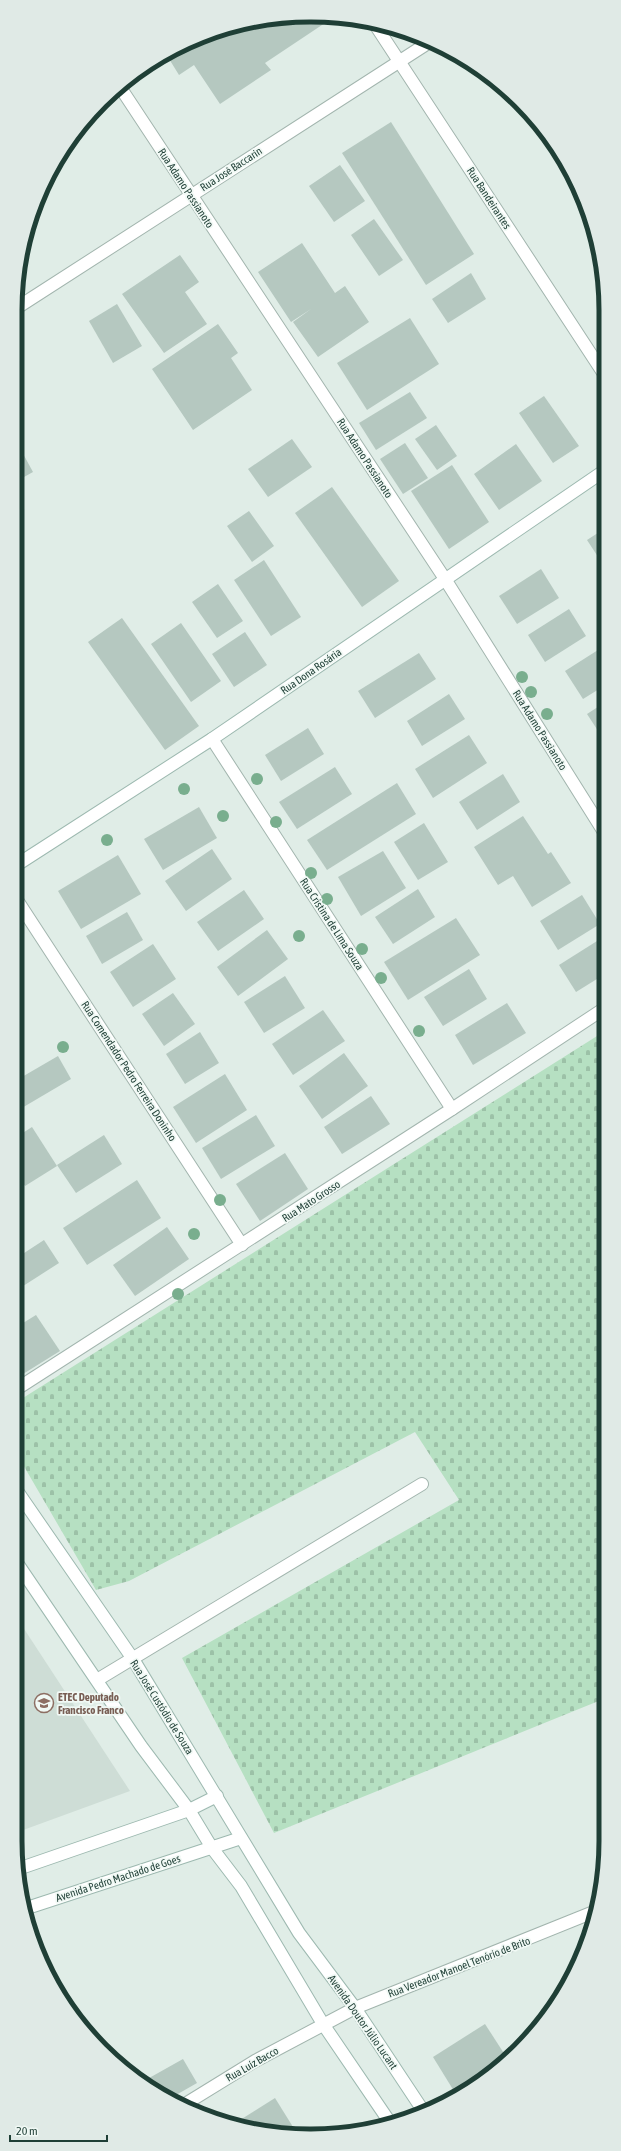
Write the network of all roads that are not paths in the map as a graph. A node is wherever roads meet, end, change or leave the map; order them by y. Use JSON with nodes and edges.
{"nodes":[{"id":1,"x":379,"y":31,"type":"edge"},
{"id":2,"x":424,"y":45,"type":"edge"},
{"id":3,"x":399,"y":62,"type":"junction"},
{"id":4,"x":123,"y":92,"type":"edge"},
{"id":5,"x":191,"y":195,"type":"junction"},
{"id":6,"x":22,"y":303,"type":"edge"},
{"id":7,"x":599,"y":366,"type":"edge"},
{"id":8,"x":599,"y":474,"type":"edge"},
{"id":9,"x":445,"y":578,"type":"junction"},
{"id":10,"x":212,"y":739,"type":"junction"},
{"id":11,"x":599,"y":824,"type":"edge"},
{"id":12,"x":22,"y":861,"type":"edge"},
{"id":13,"x":22,"y":908,"type":"edge"},
{"id":14,"x":599,"y":1012,"type":"edge"},
{"id":15,"x":452,"y":1109,"type":"junction"},
{"id":16,"x":242,"y":1245,"type":"junction"},
{"id":17,"x":22,"y":1386,"type":"edge"},
{"id":18,"x":422,"y":1484,"type":"dead end"},
{"id":19,"x":22,"y":1498,"type":"edge"},
{"id":20,"x":22,"y":1570,"type":"edge"},
{"id":21,"x":133,"y":1659,"type":"junction"},
{"id":22,"x":97,"y":1680,"type":"junction"},
{"id":23,"x":218,"y":1796,"type":"junction"},
{"id":24,"x":189,"y":1810,"type":"junction"},
{"id":25,"x":241,"y":1838,"type":"junction"},
{"id":26,"x":212,"y":1848,"type":"junction"},
{"id":27,"x":23,"y":1867,"type":"edge"},
{"id":28,"x":30,"y":1907,"type":"edge"},
{"id":29,"x":589,"y":1915,"type":"edge"},
{"id":30,"x":299,"y":1933,"type":"joint"},
{"id":31,"x":355,"y":2008,"type":"junction"},
{"id":32,"x":324,"y":2024,"type":"junction"},
{"id":33,"x":189,"y":2102,"type":"edge"},
{"id":34,"x":421,"y":2107,"type":"edge"},
{"id":35,"x":387,"y":2118,"type":"edge"}],
"edges":[{"from":1,"to":3,"type":"street","name":"Rua Bandeirantes"},
{"from":2,"to":3,"type":"street","name":"Rua José Baccarin"},
{"from":3,"to":5,"type":"street","name":"Rua José Baccarin"},
{"from":3,"to":7,"type":"street","name":"Rua Bandeirantes"},
{"from":4,"to":5,"type":"street","name":"Rua Adamo Passianoto"},
{"from":5,"to":6,"type":"street","name":"Rua José Baccarin"},
{"from":5,"to":9,"type":"street","name":"Rua Adamo Passianoto"},
{"from":8,"to":9,"type":"street","name":"Rua Dona Rosária"},
{"from":9,"to":10,"type":"street","name":"Rua Dona Rosária"},
{"from":9,"to":11,"type":"street","name":"Rua Adamo Passianoto"},
{"from":10,"to":12,"type":"street","name":"Rua Dona Rosária"},
{"from":10,"to":15,"type":"street","name":"Rua Cristina de Lima Souza"},
{"from":13,"to":16,"type":"street","name":"Rua Comendador Pedro Ferreira Doninho"},
{"from":14,"to":15,"type":"street","name":"Rua Mato Grosso"},
{"from":15,"to":16,"type":"street","name":"Rua Mato Grosso"},
{"from":16,"to":17,"type":"street","name":"Rua Mato Grosso"},
{"from":18,"to":21,"type":"street"},
{"from":19,"to":21,"type":"street","name":"Rua José Custódio de Souza"},
{"from":20,"to":22,"type":"street"},
{"from":21,"to":22,"type":"street"},
{"from":21,"to":23,"type":"street","name":"Rua José Custódio de Souza"},
{"from":22,"to":24,"type":"street"},
{"from":23,"to":24,"type":"street"},
{"from":23,"to":25,"type":"street","name":"Rua José Custódio de Souza"},
{"from":24,"to":26,"type":"street"},
{"from":24,"to":27,"type":"street"},
{"from":25,"to":26,"type":"street","name":"Avenida Pedro Machado de Goes"},
{"from":25,"to":30,"type":"street","name":"Rua José Custódio de Souza"},
{"from":26,"to":28,"type":"street","name":"Avenida Pedro Machado de Goes"},
{"from":26,"to":32,"type":"street"},
{"from":29,"to":31,"type":"street","name":"Rua Vereador Manoel Tenório de Brito"},
{"from":30,"to":31,"type":"street","name":"Avenida Doutor Júlio Lucant"},
{"from":31,"to":32,"type":"street","name":"Rua Vereador Manoel Tenório de Brito"},
{"from":31,"to":34,"type":"street","name":"Avenida Doutor Júlio Lucant"},
{"from":32,"to":33,"type":"street","name":"Rua Luíz Bacco"},
{"from":32,"to":35,"type":"street"}]}
